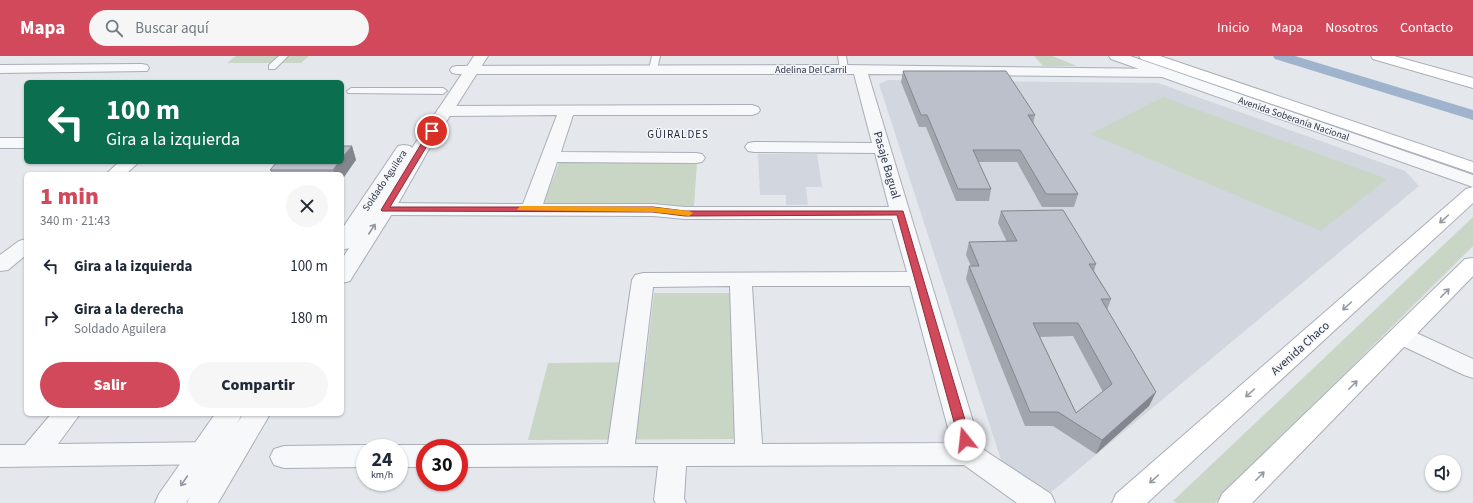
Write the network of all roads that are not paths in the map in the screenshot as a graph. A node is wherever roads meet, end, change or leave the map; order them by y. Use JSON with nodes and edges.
{"nodes":[{"id":1,"x":284,"y":56,"type":"edge"},
{"id":2,"x":1116,"y":56,"type":"edge"},
{"id":3,"x":1146,"y":56,"type":"edge"},
{"id":4,"x":1378,"y":56,"type":"edge"},
{"id":5,"x":469,"y":63,"type":"edge"},
{"id":6,"x":655,"y":63,"type":"edge"},
{"id":7,"x":849,"y":65,"type":"edge"},
{"id":8,"x":142,"y":68,"type":"dead end"},
{"id":9,"x":272,"y":68,"type":"dead end"},
{"id":10,"x":0,"y":69,"type":"edge"},
{"id":11,"x":1165,"y":73,"type":"junction"},
{"id":12,"x":1473,"y":83,"type":"edge"},
{"id":13,"x":350,"y":91,"type":"dead end"},
{"id":14,"x":443,"y":91,"type":"junction"},
{"id":15,"x":567,"y":110,"type":"junction"},
{"id":16,"x":752,"y":110,"type":"dead end"},
{"id":17,"x":445,"y":111,"type":"junction"},
{"id":18,"x":418,"y":141,"type":"junction"},
{"id":19,"x":0,"y":143,"type":"edge"},
{"id":20,"x":24,"y":143,"type":"edge"},
{"id":21,"x":754,"y":147,"type":"dead end"},
{"id":22,"x":882,"y":148,"type":"junction"},
{"id":23,"x":550,"y":157,"type":"junction"},
{"id":24,"x":696,"y":158,"type":"dead end"},
{"id":25,"x":128,"y":164,"type":"edge"},
{"id":26,"x":1473,"y":168,"type":"edge"},
{"id":27,"x":118,"y":172,"type":"edge"},
{"id":28,"x":1473,"y":181,"type":"edge"},
{"id":29,"x":1473,"y":193,"type":"edge"},
{"id":30,"x":531,"y":209,"type":"junction"},
{"id":31,"x":385,"y":210,"type":"junction"},
{"id":32,"x":900,"y":213,"type":"junction"},
{"id":33,"x":24,"y":247,"type":"edge"},
{"id":34,"x":344,"y":261,"type":"edge"},
{"id":35,"x":1473,"y":264,"type":"edge"},
{"id":36,"x":0,"y":266,"type":"edge"},
{"id":37,"x":24,"y":266,"type":"edge"},
{"id":38,"x":919,"y":279,"type":"junction"},
{"id":39,"x":741,"y":280,"type":"junction"},
{"id":40,"x":1402,"y":336,"type":"junction"},
{"id":41,"x":1473,"y":369,"type":"edge"},
{"id":42,"x":65,"y":416,"type":"edge"},
{"id":43,"x":228,"y":416,"type":"edge"},
{"id":44,"x":256,"y":416,"type":"edge"},
{"id":45,"x":203,"y":452,"type":"junction"},
{"id":46,"x":233,"y":453,"type":"junction"},
{"id":47,"x":969,"y":454,"type":"junction"},
{"id":48,"x":673,"y":455,"type":"junction"},
{"id":49,"x":749,"y":455,"type":"junction"},
{"id":50,"x":0,"y":456,"type":"edge"},
{"id":51,"x":32,"y":456,"type":"junction"},
{"id":52,"x":284,"y":456,"type":"dead end"},
{"id":53,"x":356,"y":456,"type":"edge"},
{"id":54,"x":468,"y":456,"type":"edge"},
{"id":55,"x":620,"y":456,"type":"junction"},
{"id":56,"x":668,"y":502,"type":"edge"},
{"id":57,"x":170,"y":503,"type":"edge"},
{"id":58,"x":202,"y":503,"type":"edge"},
{"id":59,"x":1040,"y":503,"type":"edge"},
{"id":60,"x":1127,"y":503,"type":"edge"},
{"id":61,"x":1233,"y":503,"type":"edge"}],
"edges":[{"from":1,"to":9,"type":"lane"},
{"from":2,"to":11,"type":"street","name":"Avenida Soberanía Nacional"},
{"from":3,"to":26,"type":"main road","name":"Avenida Soberanía Nacional"},
{"from":4,"to":12,"type":"main road"},
{"from":5,"to":6,"type":"street","name":"Adelina Del Carril"},
{"from":5,"to":14,"type":"street","name":"Soldado Aguilera"},
{"from":5,"to":17,"type":"street","name":"Soldado Aguilera"},
{"from":6,"to":7,"type":"street","name":"Adelina Del Carril"},
{"from":7,"to":11,"type":"street","name":"Adelina Del Carril"},
{"from":7,"to":22,"type":"street","name":"Pasaje Bagual"},
{"from":8,"to":10,"type":"street"},
{"from":11,"to":28,"type":"street","name":"Avenida Soberanía Nacional"},
{"from":13,"to":14,"type":"lane"},
{"from":14,"to":18,"type":"street","name":"Soldado Aguilera"},
{"from":15,"to":16,"type":"street"},
{"from":15,"to":17,"type":"street"},
{"from":15,"to":23,"type":"street"},
{"from":17,"to":18,"type":"street","name":"Soldado Aguilera"},
{"from":18,"to":31,"type":"street","name":"Soldado Aguilera"},
{"from":18,"to":34,"type":"street","name":"Soldado Aguilera"},
{"from":19,"to":20,"type":"street"},
{"from":21,"to":22,"type":"street"},
{"from":22,"to":32,"type":"street","name":"Pasaje Bagual"},
{"from":23,"to":24,"type":"street"},
{"from":23,"to":30,"type":"street"},
{"from":25,"to":27,"type":"street"},
{"from":29,"to":60,"type":"main road","name":"Avenida Chaco","one_way":true},
{"from":30,"to":31,"type":"street"},
{"from":30,"to":32,"type":"street"},
{"from":34,"to":31,"type":"street","name":"Soldado Aguilera","one_way":true},
{"from":32,"to":38,"type":"street","name":"Pasaje Bagual"},
{"from":33,"to":36,"type":"street"},
{"from":40,"to":35,"type":"main road","one_way":true},
{"from":36,"to":37,"type":"street"},
{"from":38,"to":39,"type":"street"},
{"from":38,"to":47,"type":"street","name":"Pasaje Bagual"},
{"from":39,"to":49,"type":"street"},
{"from":39,"to":55,"type":"street"},
{"from":40,"to":41,"type":"street"},
{"from":61,"to":40,"type":"main road","one_way":true},
{"from":42,"to":51,"type":"street"},
{"from":43,"to":45,"type":"street"},
{"from":44,"to":46,"type":"street"},
{"from":45,"to":46,"type":"street"},
{"from":45,"to":51,"type":"street"},
{"from":45,"to":57,"type":"street","one_way":true},
{"from":46,"to":58,"type":"street"},
{"from":47,"to":49,"type":"street"},
{"from":47,"to":59,"type":"street"},
{"from":48,"to":49,"type":"street"},
{"from":48,"to":55,"type":"street"},
{"from":48,"to":56,"type":"street"},
{"from":50,"to":51,"type":"street"},
{"from":52,"to":53,"type":"street"},
{"from":54,"to":55,"type":"street"}]}
